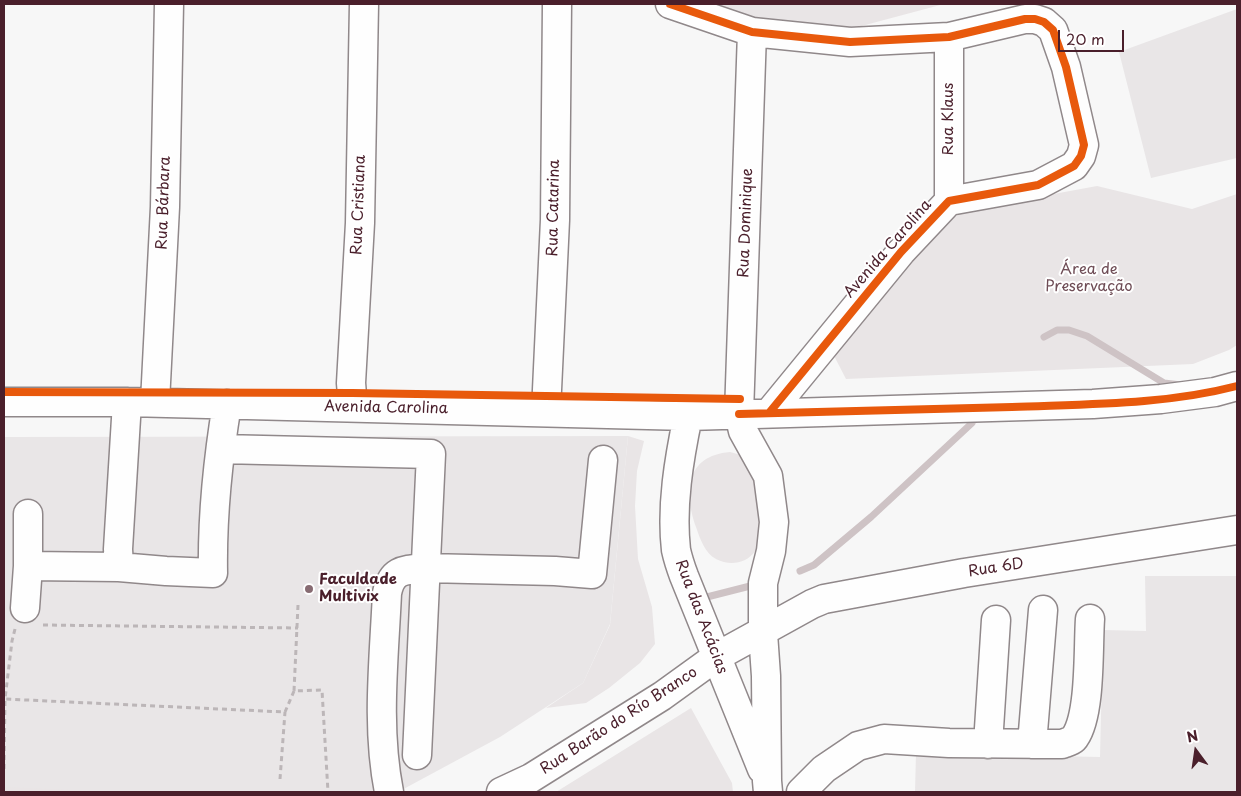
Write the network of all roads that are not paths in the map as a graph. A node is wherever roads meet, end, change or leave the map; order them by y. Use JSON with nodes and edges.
{"nodes":[{"id":1,"x":169,"y":4,"type":"edge"},
{"id":2,"x":364,"y":4,"type":"edge"},
{"id":3,"x":557,"y":4,"type":"edge"},
{"id":4,"x":670,"y":4,"type":"edge"},
{"id":5,"x":752,"y":32,"type":"junction"},
{"id":6,"x":949,"y":38,"type":"junction"},
{"id":7,"x":949,"y":201,"type":"junction"},
{"id":8,"x":1237,"y":386,"type":"edge"},
{"id":9,"x":4,"y":402,"type":"edge"},
{"id":10,"x":127,"y":402,"type":"junction"},
{"id":11,"x":155,"y":402,"type":"junction"},
{"id":12,"x":227,"y":404,"type":"junction"},
{"id":13,"x":352,"y":407,"type":"junction"},
{"id":14,"x":546,"y":411,"type":"junction"},
{"id":15,"x":769,"y":413,"type":"junction"},
{"id":16,"x":739,"y":414,"type":"junction"},
{"id":17,"x":688,"y":416,"type":"junction"},
{"id":18,"x":221,"y":449,"type":"junction"},
{"id":19,"x":603,"y":460,"type":"dead end"},
{"id":20,"x":28,"y":514,"type":"dead end"},
{"id":21,"x":1237,"y":530,"type":"edge"},
{"id":22,"x":28,"y":566,"type":"junction"},
{"id":23,"x":119,"y":567,"type":"junction"},
{"id":24,"x":426,"y":568,"type":"junction"},
{"id":25,"x":1042,"y":610,"type":"dead end"},
{"id":26,"x":26,"y":619,"type":"road end"},
{"id":27,"x":1090,"y":619,"type":"dead end"},
{"id":28,"x":996,"y":620,"type":"dead end"},
{"id":29,"x":763,"y":632,"type":"junction"},
{"id":30,"x":716,"y":657,"type":"junction"},
{"id":31,"x":988,"y":744,"type":"junction"},
{"id":32,"x":1032,"y":744,"type":"junction"},
{"id":33,"x":417,"y":755,"type":"dead end"},
{"id":34,"x":768,"y":786,"type":"edge"},
{"id":35,"x":389,"y":792,"type":"edge"},
{"id":36,"x":501,"y":792,"type":"edge"},
{"id":37,"x":801,"y":792,"type":"edge"}],
"edges":[{"from":1,"to":11,"type":"street","name":"Rua Bárbara"},
{"from":2,"to":13,"type":"street","name":"Rua Cristiana"},
{"from":3,"to":14,"type":"street","name":"Rua Catarina"},
{"from":4,"to":5,"type":"street"},
{"from":5,"to":6,"type":"street"},
{"from":5,"to":16,"type":"street","name":"Rua Dominique"},
{"from":6,"to":7,"type":"street","name":"Rua Klaus"},
{"from":6,"to":7,"type":"street","name":"Avenida Carolina"},
{"from":7,"to":15,"type":"street","name":"Avenida Carolina"},
{"from":8,"to":15,"type":"street","name":"Avenida Carolina"},
{"from":9,"to":10,"type":"street","name":"Avenida Carolina"},
{"from":10,"to":11,"type":"street","name":"Avenida Carolina"},
{"from":10,"to":23,"type":"street"},
{"from":11,"to":12,"type":"street","name":"Avenida Carolina"},
{"from":12,"to":13,"type":"street","name":"Avenida Carolina"},
{"from":12,"to":18,"type":"street"},
{"from":13,"to":14,"type":"street","name":"Avenida Carolina"},
{"from":14,"to":17,"type":"street","name":"Avenida Carolina"},
{"from":15,"to":16,"type":"street","name":"Avenida Carolina"},
{"from":16,"to":17,"type":"street","name":"Avenida Carolina"},
{"from":16,"to":29,"type":"street","name":"Rua das Acácias"},
{"from":17,"to":30,"type":"street","name":"Rua das Acácias"},
{"from":18,"to":23,"type":"street"},
{"from":18,"to":24,"type":"street"},
{"from":19,"to":24,"type":"street"},
{"from":20,"to":22,"type":"street"},
{"from":21,"to":29,"type":"street","name":"Rua 6D"},
{"from":22,"to":23,"type":"street"},
{"from":22,"to":26,"type":"street"},
{"from":24,"to":33,"type":"street"},
{"from":24,"to":35,"type":"street"},
{"from":25,"to":32,"type":"street"},
{"from":27,"to":32,"type":"street"},
{"from":28,"to":31,"type":"street"},
{"from":29,"to":30,"type":"street","name":"Rua Barão do Río Branco"},
{"from":29,"to":34,"type":"street","name":"Rua das Acácias"},
{"from":30,"to":34,"type":"street","name":"Rua das Acácias"},
{"from":30,"to":36,"type":"street","name":"Rua Barão do Río Branco"},
{"from":31,"to":32,"type":"street"},
{"from":31,"to":37,"type":"street"}]}
